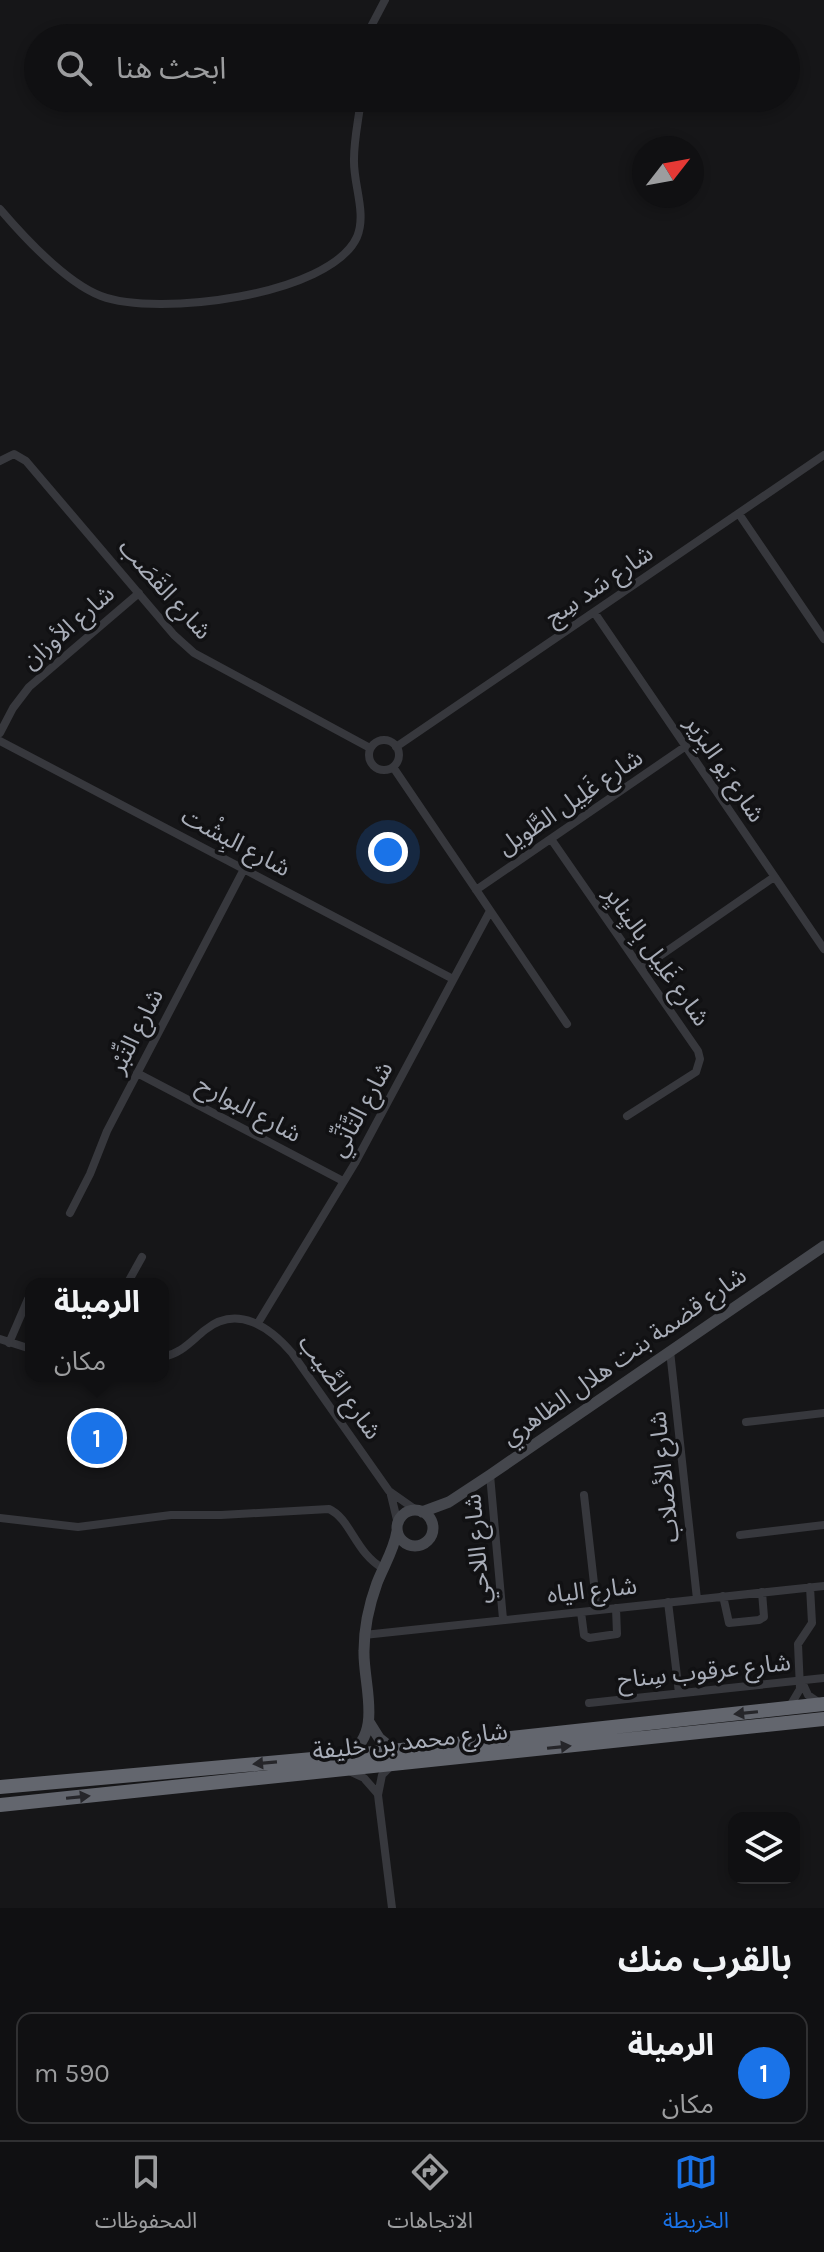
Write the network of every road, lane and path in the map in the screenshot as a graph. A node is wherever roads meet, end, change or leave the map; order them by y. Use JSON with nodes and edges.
{"nodes":[{"id":1,"x":385,"y":0,"type":"edge"},
{"id":2,"x":372,"y":24,"type":"edge"},
{"id":3,"x":359,"y":112,"type":"edge"},
{"id":4,"x":0,"y":209,"type":"edge"},
{"id":5,"x":824,"y":455,"type":"edge"},
{"id":6,"x":0,"y":461,"type":"edge"},
{"id":7,"x":739,"y":514,"type":"junction"},
{"id":8,"x":139,"y":593,"type":"junction"},
{"id":9,"x":594,"y":612,"type":"junction"},
{"id":10,"x":824,"y":639,"type":"edge"},
{"id":11,"x":0,"y":733,"type":"edge"},
{"id":12,"x":0,"y":741,"type":"edge"},
{"id":13,"x":686,"y":746,"type":"junction"},
{"id":14,"x":396,"y":747,"type":"junction"},
{"id":15,"x":370,"y":748,"type":"junction"},
{"id":16,"x":393,"y":767,"type":"junction"},
{"id":17,"x":551,"y":839,"type":"junction"},
{"id":18,"x":244,"y":869,"type":"junction"},
{"id":19,"x":774,"y":877,"type":"junction"},
{"id":20,"x":476,"y":890,"type":"junction"},
{"id":21,"x":490,"y":911,"type":"junction"},
{"id":22,"x":824,"y":949,"type":"edge"},
{"id":23,"x":641,"y":969,"type":"junction"},
{"id":24,"x":453,"y":979,"type":"junction"},
{"id":25,"x":567,"y":1024,"type":"dead end"},
{"id":26,"x":137,"y":1073,"type":"junction"},
{"id":27,"x":627,"y":1116,"type":"dead end"},
{"id":28,"x":343,"y":1181,"type":"junction"},
{"id":29,"x":70,"y":1213,"type":"dead end"},
{"id":30,"x":824,"y":1246,"type":"edge"},
{"id":31,"x":142,"y":1257,"type":"dead end"},
{"id":32,"x":130,"y":1278,"type":"edge"},
{"id":33,"x":25,"y":1315,"type":"edge"},
{"id":34,"x":258,"y":1323,"type":"junction"},
{"id":35,"x":0,"y":1339,"type":"edge"},
{"id":36,"x":9,"y":1343,"type":"junction"},
{"id":37,"x":25,"y":1347,"type":"edge"},
{"id":38,"x":670,"y":1351,"type":"junction"},
{"id":39,"x":169,"y":1355,"type":"edge"},
{"id":40,"x":824,"y":1413,"type":"edge"},
{"id":41,"x":746,"y":1422,"type":"dead end"},
{"id":42,"x":490,"y":1475,"type":"junction"},
{"id":43,"x":389,"y":1491,"type":"junction"},
{"id":44,"x":584,"y":1495,"type":"dead end"},
{"id":45,"x":449,"y":1502,"type":"junction"},
{"id":46,"x":419,"y":1511,"type":"junction"},
{"id":47,"x":0,"y":1518,"type":"edge"},
{"id":48,"x":824,"y":1525,"type":"edge"},
{"id":49,"x":398,"y":1527,"type":"junction"},
{"id":50,"x":432,"y":1527,"type":"junction"},
{"id":51,"x":740,"y":1535,"type":"dead end"},
{"id":52,"x":415,"y":1546,"type":"junction"},
{"id":53,"x":385,"y":1567,"type":"junction"},
{"id":54,"x":824,"y":1586,"type":"edge"},
{"id":55,"x":810,"y":1587,"type":"junction"},
{"id":56,"x":762,"y":1592,"type":"junction"},
{"id":57,"x":723,"y":1596,"type":"junction"},
{"id":58,"x":697,"y":1599,"type":"junction"},
{"id":59,"x":668,"y":1602,"type":"junction"},
{"id":60,"x":616,"y":1608,"type":"junction"},
{"id":61,"x":597,"y":1610,"type":"junction"},
{"id":62,"x":581,"y":1612,"type":"junction"},
{"id":63,"x":503,"y":1619,"type":"junction"},
{"id":64,"x":364,"y":1635,"type":"junction"},
{"id":65,"x":824,"y":1678,"type":"edge"},
{"id":66,"x":801,"y":1681,"type":"junction"},
{"id":67,"x":679,"y":1693,"type":"junction"},
{"id":68,"x":589,"y":1703,"type":"dead end"},
{"id":69,"x":786,"y":1709,"type":"junction"},
{"id":70,"x":823,"y":1709,"type":"edge"},
{"id":71,"x":369,"y":1722,"type":"junction"},
{"id":72,"x":392,"y":1758,"type":"junction"},
{"id":73,"x":345,"y":1763,"type":"junction"},
{"id":74,"x":0,"y":1787,"type":"edge"},
{"id":75,"x":378,"y":1795,"type":"junction"},
{"id":76,"x":0,"y":1805,"type":"edge"},
{"id":77,"x":392,"y":1908,"type":"edge"}],
"edges":[{"from":1,"to":2,"type":"street"},
{"from":3,"to":4,"type":"street"},
{"from":5,"to":7,"type":"street","name":"شارع سَد سِج"},
{"from":6,"to":8,"type":"street","name":"شارع القَصَب"},
{"from":7,"to":9,"type":"street","name":"شارع سَد سِج"},
{"from":7,"to":10,"type":"street"},
{"from":8,"to":11,"type":"street","name":"شارع الأوزان"},
{"from":8,"to":15,"type":"street","name":"شارع القَصَب"},
{"from":9,"to":13,"type":"street","name":"شارع يَو البِرَير"},
{"from":9,"to":14,"type":"street","name":"شارع سَد سِج"},
{"from":12,"to":18,"type":"street","name":"شارع البِشْت"},
{"from":13,"to":17,"type":"street","name":"شارع غَلِيل الطَّويل"},
{"from":13,"to":19,"type":"street","name":"شارع يَو البِرَير"},
{"from":14,"to":15,"type":"street"},
{"from":14,"to":16,"type":"street"},
{"from":15,"to":16,"type":"street"},
{"from":16,"to":20,"type":"street"},
{"from":17,"to":20,"type":"street","name":"شارع غَلِيل الطَّويل"},
{"from":17,"to":23,"type":"street","name":"شارع غَلِيل بِاليِنايِر"},
{"from":18,"to":24,"type":"street","name":"شارع البِشْت"},
{"from":18,"to":26,"type":"street","name":"شارع التِّبْر"},
{"from":19,"to":22,"type":"street","name":"شارع يَو البِرَير"},
{"from":19,"to":23,"type":"street"},
{"from":20,"to":21,"type":"street"},
{"from":21,"to":24,"type":"street","name":"شارع التَّأنِّي"},
{"from":21,"to":25,"type":"street"},
{"from":23,"to":27,"type":"street","name":"شارع غَلِيل بِاليِنايِر"},
{"from":24,"to":28,"type":"street","name":"شارع التَّأنِّي"},
{"from":26,"to":28,"type":"street","name":"شارع البوارح"},
{"from":26,"to":29,"type":"street","name":"شارع التِّبْر"},
{"from":28,"to":34,"type":"street","name":"شارع التَّأنِّي"},
{"from":30,"to":38,"type":"street","name":"شارع قضمة بنت هلال الظاهري"},
{"from":31,"to":32,"type":"street"},
{"from":33,"to":36,"type":"street"},
{"from":34,"to":39,"type":"street"},
{"from":34,"to":43,"type":"street","name":"شارع الصَّيب"},
{"from":35,"to":36,"type":"street"},
{"from":36,"to":37,"type":"street"},
{"from":38,"to":42,"type":"street","name":"شارع قضمة بنت هلال الظاهري"},
{"from":38,"to":58,"type":"street","name":"شارع الأصلاب"},
{"from":40,"to":41,"type":"street"},
{"from":42,"to":45,"type":"street","name":"شارع قضمة بنت هلال الظاهري"},
{"from":42,"to":63,"type":"street","name":"شارع اللاحي"},
{"from":43,"to":46,"type":"street","name":"شارع الصَّيب"},
{"from":43,"to":49,"type":"street","name":"شارع الصَّيب"},
{"from":44,"to":61,"type":"street"},
{"from":45,"to":46,"type":"street","name":"شارع قضمة بنت هلال الظاهري"},
{"from":45,"to":50,"type":"street","name":"شارع قضمة بنت هلال الظاهري"},
{"from":46,"to":49,"type":"street"},
{"from":46,"to":50,"type":"street"},
{"from":47,"to":53,"type":"street"},
{"from":48,"to":51,"type":"street"},
{"from":49,"to":52,"type":"street"},
{"from":49,"to":53,"type":"street"},
{"from":50,"to":52,"type":"street"},
{"from":52,"to":53,"type":"street"},
{"from":53,"to":64,"type":"street"},
{"from":54,"to":55,"type":"street","name":"شارع الياه"},
{"from":55,"to":56,"type":"street","name":"شارع الياه"},
{"from":55,"to":66,"type":"street"},
{"from":56,"to":57,"type":"street","name":"شارع الياه"},
{"from":56,"to":57,"type":"street"},
{"from":57,"to":58,"type":"street","name":"شارع الياه"},
{"from":58,"to":59,"type":"street","name":"شارع الياه"},
{"from":59,"to":60,"type":"street","name":"شارع الياه"},
{"from":59,"to":67,"type":"street"},
{"from":60,"to":61,"type":"street","name":"شارع الياه"},
{"from":60,"to":62,"type":"street"},
{"from":61,"to":62,"type":"street","name":"شارع الياه"},
{"from":62,"to":63,"type":"street","name":"شارع الياه"},
{"from":63,"to":64,"type":"street","name":"شارع الياه"},
{"from":64,"to":71,"type":"street"},
{"from":65,"to":66,"type":"street","name":"شارع عرقوب سِناح"},
{"from":66,"to":67,"type":"street","name":"شارع عرقوب سِناح"},
{"from":66,"to":69,"type":"street"},
{"from":66,"to":70,"type":"street"},
{"from":67,"to":68,"type":"street","name":"شارع عرقوب سِناح"},
{"from":69,"to":70,"type":"highway","name":"شارع محمد بن خليفة"},
{"from":69,"to":72,"type":"highway","name":"شارع محمد بن خليفة","one_way":true},
{"from":72,"to":70,"type":"highway","name":"شارع محمد بن خليفة","one_way":true},
{"from":71,"to":72,"type":"street"},
{"from":71,"to":73,"type":"street"},
{"from":72,"to":73,"type":"highway","name":"شارع محمد بن خليفة"},
{"from":72,"to":75,"type":"street"},
{"from":73,"to":74,"type":"highway","name":"شارع محمد بن خليفة","one_way":true},
{"from":73,"to":75,"type":"street"},
{"from":76,"to":73,"type":"highway","name":"شارع محمد بن خليفة","one_way":true},
{"from":75,"to":77,"type":"street"}]}
